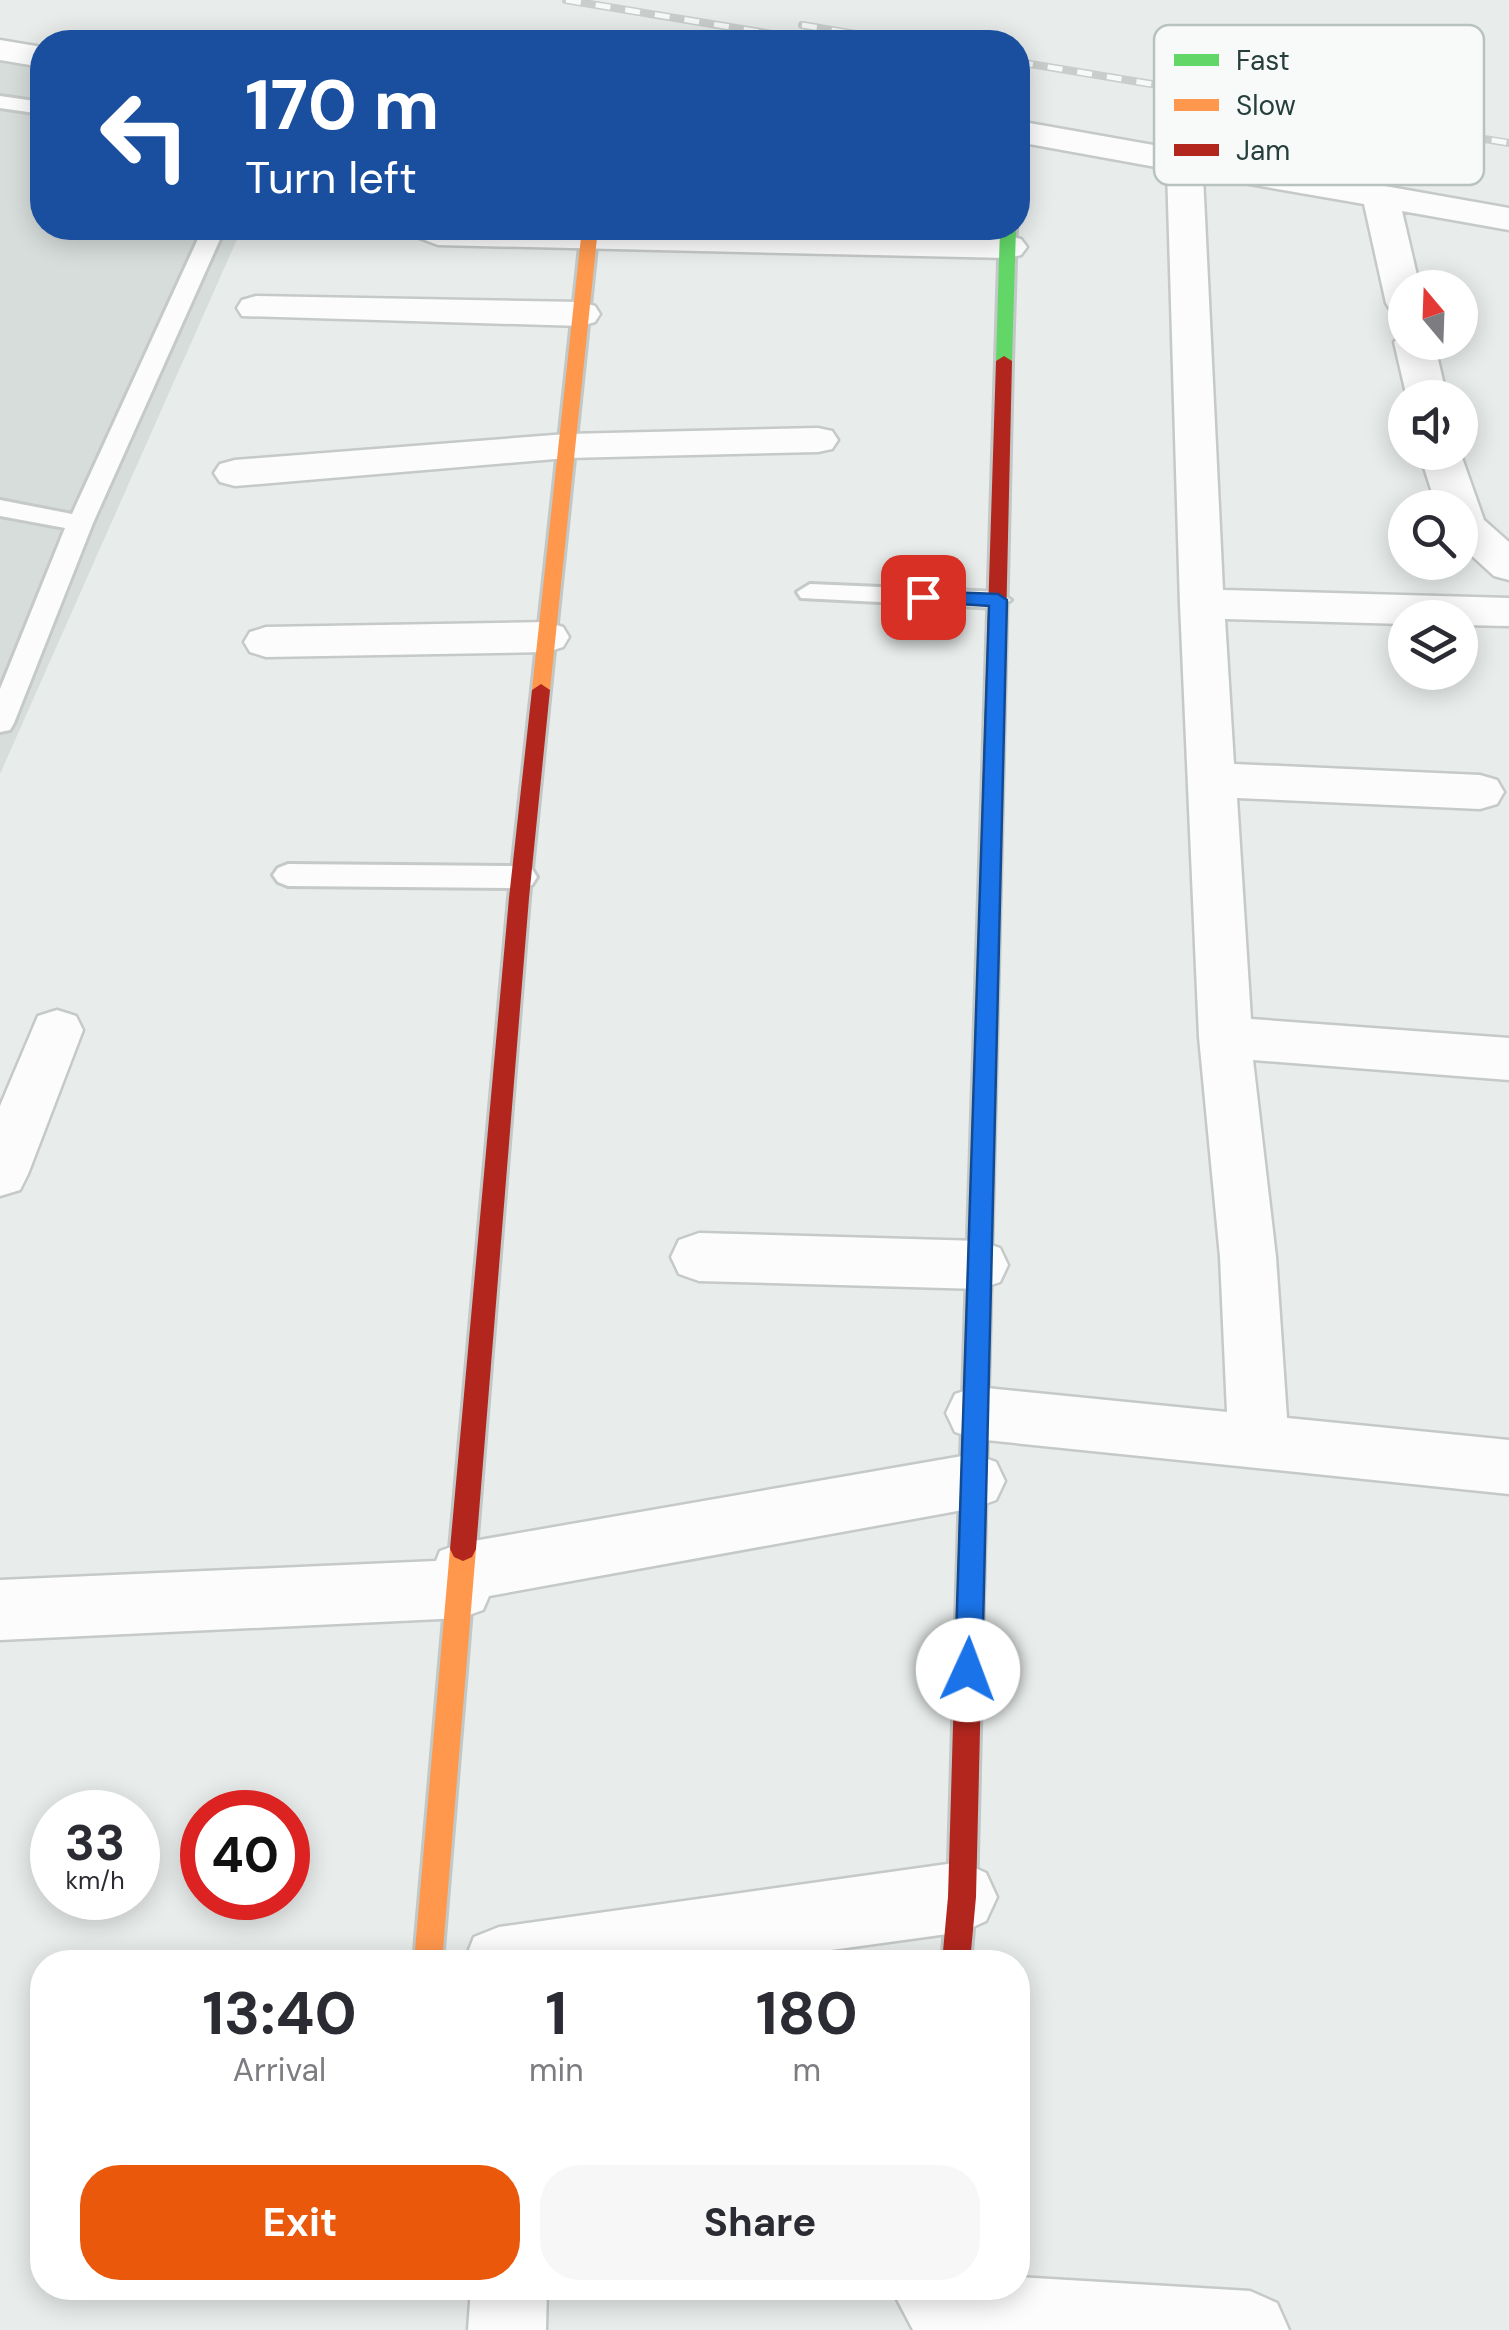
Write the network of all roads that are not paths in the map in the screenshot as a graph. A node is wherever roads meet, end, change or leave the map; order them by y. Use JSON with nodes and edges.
{"nodes":[{"id":1,"x":0,"y":50,"type":"edge"},
{"id":2,"x":30,"y":55,"type":"edge"},
{"id":3,"x":0,"y":102,"type":"edge"},
{"id":4,"x":30,"y":106,"type":"edge"},
{"id":5,"x":1030,"y":134,"type":"edge"},
{"id":6,"x":1154,"y":156,"type":"edge"},
{"id":7,"x":1186,"y":185,"type":"edge"},
{"id":8,"x":1310,"y":185,"type":"edge"},
{"id":9,"x":1381,"y":198,"type":"junction"},
{"id":10,"x":1509,"y":219,"type":"edge"},
{"id":11,"x":209,"y":240,"type":"edge"},
{"id":12,"x":589,"y":240,"type":"edge"},
{"id":13,"x":1008,"y":240,"type":"edge"},
{"id":14,"x":1397,"y":270,"type":"edge"},
{"id":15,"x":256,"y":308,"type":"dead end"},
{"id":16,"x":581,"y":314,"type":"junction"},
{"id":17,"x":818,"y":440,"type":"dead end"},
{"id":18,"x":567,"y":446,"type":"junction"},
{"id":19,"x":235,"y":472,"type":"dead end"},
{"id":20,"x":0,"y":508,"type":"edge"},
{"id":21,"x":80,"y":523,"type":"junction"},
{"id":22,"x":1478,"y":538,"type":"edge"},
{"id":23,"x":1509,"y":566,"type":"edge"},
{"id":24,"x":810,"y":592,"type":"dead end"},
{"id":25,"x":998,"y":600,"type":"junction"},
{"id":26,"x":1202,"y":604,"type":"junction"},
{"id":27,"x":1509,"y":612,"type":"edge"},
{"id":28,"x":547,"y":637,"type":"junction"},
{"id":29,"x":266,"y":642,"type":"dead end"},
{"id":30,"x":0,"y":722,"type":"edge"},
{"id":31,"x":1213,"y":780,"type":"junction"},
{"id":32,"x":1480,"y":792,"type":"dead end"},
{"id":33,"x":288,"y":876,"type":"dead end"},
{"id":34,"x":522,"y":877,"type":"junction"},
{"id":35,"x":57,"y":1030,"type":"dead end"},
{"id":36,"x":1225,"y":1037,"type":"junction"},
{"id":37,"x":1509,"y":1059,"type":"edge"},
{"id":38,"x":0,"y":1174,"type":"edge"},
{"id":39,"x":699,"y":1257,"type":"dead end"},
{"id":40,"x":980,"y":1265,"type":"junction"},
{"id":41,"x":976,"y":1413,"type":"junction"},
{"id":42,"x":1259,"y":1442,"type":"junction"},
{"id":43,"x":1509,"y":1468,"type":"edge"},
{"id":44,"x":974,"y":1480,"type":"junction"},
{"id":45,"x":461,"y":1580,"type":"junction"},
{"id":46,"x":0,"y":1610,"type":"edge"},
{"id":47,"x":959,"y":1930,"type":"edge"},
{"id":48,"x":429,"y":1950,"type":"edge"},
{"id":49,"x":673,"y":1950,"type":"edge"},
{"id":50,"x":508,"y":2300,"type":"edge"},
{"id":51,"x":935,"y":2300,"type":"edge"},
{"id":52,"x":507,"y":2330,"type":"edge"},
{"id":53,"x":1250,"y":2330,"type":"edge"}],
"edges":[{"from":1,"to":2,"type":"street"},
{"from":3,"to":4,"type":"lane"},
{"from":5,"to":6,"type":"street"},
{"from":7,"to":26,"type":"street"},
{"from":8,"to":9,"type":"street"},
{"from":9,"to":10,"type":"street"},
{"from":9,"to":14,"type":"street"},
{"from":11,"to":21,"type":"lane"},
{"from":12,"to":16,"type":"street"},
{"from":13,"to":25,"type":"street"},
{"from":15,"to":16,"type":"street"},
{"from":16,"to":18,"type":"street"},
{"from":17,"to":18,"type":"street"},
{"from":18,"to":19,"type":"street"},
{"from":18,"to":28,"type":"street"},
{"from":20,"to":21,"type":"lane"},
{"from":21,"to":30,"type":"lane"},
{"from":22,"to":23,"type":"street"},
{"from":24,"to":25,"type":"lane"},
{"from":25,"to":40,"type":"street"},
{"from":26,"to":27,"type":"street"},
{"from":26,"to":31,"type":"street"},
{"from":28,"to":29,"type":"street"},
{"from":28,"to":34,"type":"street"},
{"from":31,"to":32,"type":"street"},
{"from":31,"to":36,"type":"street"},
{"from":33,"to":34,"type":"lane"},
{"from":34,"to":45,"type":"street"},
{"from":35,"to":38,"type":"street"},
{"from":36,"to":37,"type":"street"},
{"from":36,"to":42,"type":"street"},
{"from":39,"to":40,"type":"street"},
{"from":40,"to":41,"type":"street"},
{"from":41,"to":42,"type":"street"},
{"from":41,"to":44,"type":"street"},
{"from":42,"to":43,"type":"street"},
{"from":44,"to":45,"type":"street"},
{"from":44,"to":47,"type":"street"},
{"from":45,"to":46,"type":"street"},
{"from":45,"to":48,"type":"street"},
{"from":47,"to":49,"type":"street"},
{"from":50,"to":52,"type":"street"},
{"from":51,"to":53,"type":"street"}]}
